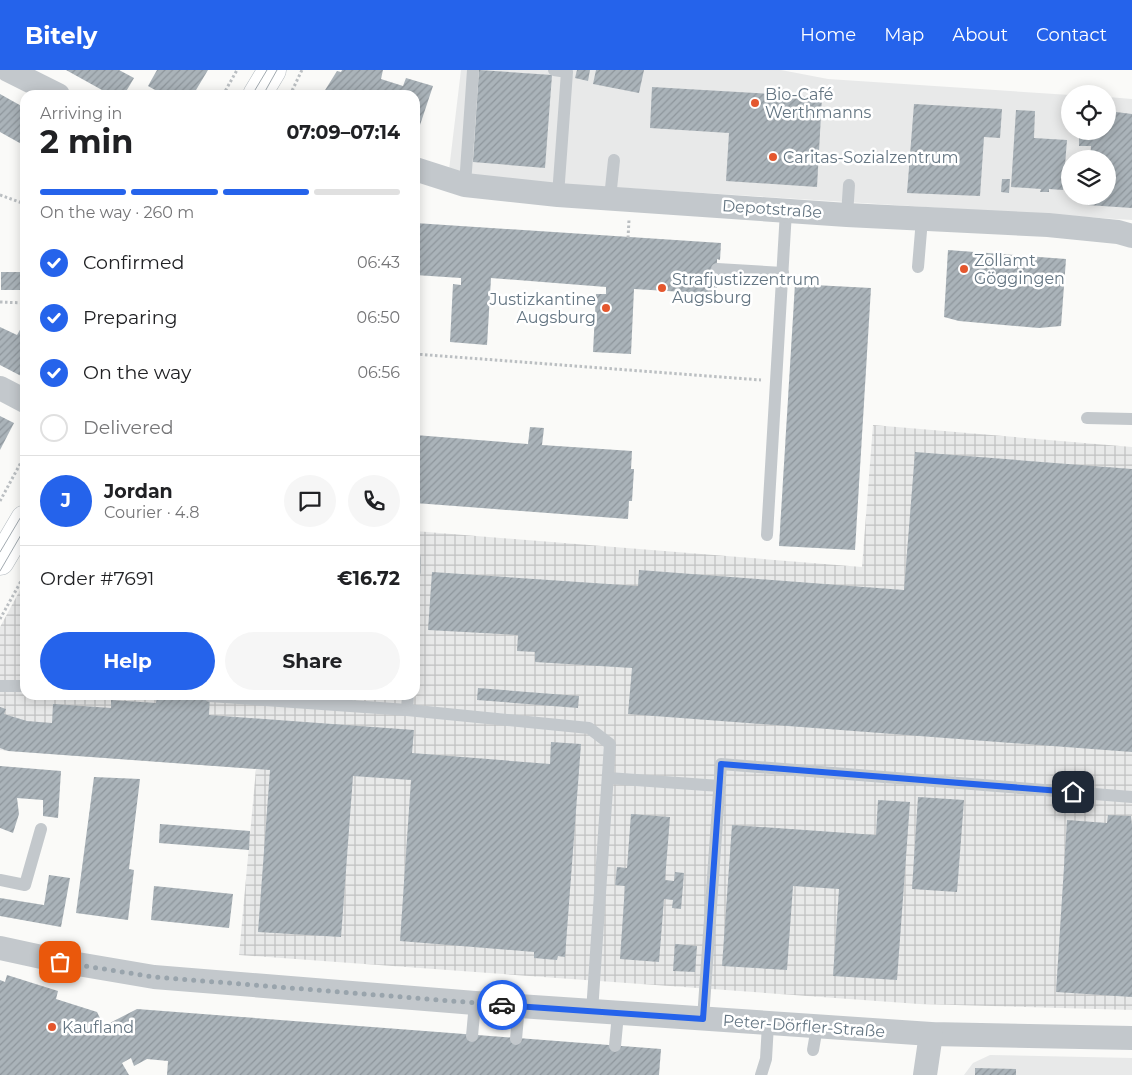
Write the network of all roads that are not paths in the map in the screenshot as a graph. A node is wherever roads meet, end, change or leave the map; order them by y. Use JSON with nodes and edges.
{"nodes":[{"id":1,"x":8,"y":70,"type":"edge"},
{"id":2,"x":272,"y":70,"type":"edge"},
{"id":3,"x":473,"y":70,"type":"edge"},
{"id":4,"x":554,"y":70,"type":"edge"},
{"id":5,"x":48,"y":90,"type":"edge"},
{"id":6,"x":261,"y":90,"type":"edge"},
{"id":7,"x":614,"y":160,"type":"dead end"},
{"id":8,"x":420,"y":171,"type":"edge"},
{"id":9,"x":465,"y":185,"type":"junction"},
{"id":10,"x":849,"y":185,"type":"dead end"},
{"id":11,"x":558,"y":195,"type":"junction"},
{"id":12,"x":610,"y":198,"type":"junction"},
{"id":13,"x":786,"y":210,"type":"junction"},
{"id":14,"x":847,"y":215,"type":"junction"},
{"id":15,"x":922,"y":219,"type":"junction"},
{"id":16,"x":1132,"y":236,"type":"edge"},
{"id":17,"x":918,"y":267,"type":"dead end"},
{"id":18,"x":717,"y":269,"type":"dead end"},
{"id":19,"x":783,"y":273,"type":"junction"},
{"id":20,"x":0,"y":388,"type":"edge"},
{"id":21,"x":20,"y":398,"type":"edge"},
{"id":22,"x":1087,"y":418,"type":"dead end"},
{"id":23,"x":1132,"y":419,"type":"edge"},
{"id":24,"x":20,"y":527,"type":"edge"},
{"id":25,"x":767,"y":536,"type":"dead end"},
{"id":26,"x":0,"y":561,"type":"edge"},
{"id":27,"x":0,"y":686,"type":"edge"},
{"id":28,"x":20,"y":686,"type":"edge"},
{"id":29,"x":266,"y":700,"type":"edge"},
{"id":30,"x":408,"y":700,"type":"edge"},
{"id":31,"x":407,"y":710,"type":"junction"},
{"id":32,"x":608,"y":778,"type":"junction"},
{"id":33,"x":720,"y":786,"type":"junction"},
{"id":34,"x":1132,"y":797,"type":"edge"},
{"id":35,"x":40,"y":829,"type":"dead end"},
{"id":36,"x":0,"y":880,"type":"edge"},
{"id":37,"x":0,"y":948,"type":"edge"},
{"id":38,"x":475,"y":1003,"type":"junction"},
{"id":39,"x":519,"y":1006,"type":"junction"},
{"id":40,"x":592,"y":1012,"type":"junction"},
{"id":41,"x":618,"y":1014,"type":"junction"},
{"id":42,"x":703,"y":1019,"type":"junction"},
{"id":43,"x":768,"y":1024,"type":"junction"},
{"id":44,"x":932,"y":1034,"type":"junction"},
{"id":45,"x":472,"y":1036,"type":"dead end"},
{"id":46,"x":1132,"y":1038,"type":"edge"},
{"id":47,"x":516,"y":1039,"type":"dead end"},
{"id":48,"x":616,"y":1046,"type":"dead end"},
{"id":49,"x":761,"y":1075,"type":"edge"},
{"id":50,"x":924,"y":1075,"type":"edge"}],
"edges":[{"from":1,"to":5,"type":"street"},
{"from":2,"to":6,"type":"main road"},
{"from":3,"to":9,"type":"lane"},
{"from":4,"to":11,"type":"lane"},
{"from":7,"to":12,"type":"lane"},
{"from":8,"to":9,"type":"street","name":"Depotstraße"},
{"from":9,"to":11,"type":"street","name":"Depotstraße"},
{"from":10,"to":14,"type":"lane"},
{"from":11,"to":12,"type":"street","name":"Depotstraße"},
{"from":12,"to":13,"type":"street","name":"Depotstraße"},
{"from":13,"to":14,"type":"street","name":"Depotstraße"},
{"from":13,"to":19,"type":"lane"},
{"from":14,"to":15,"type":"street","name":"Depotstraße"},
{"from":15,"to":16,"type":"street","name":"Depotstraße"},
{"from":15,"to":17,"type":"lane"},
{"from":18,"to":19,"type":"lane"},
{"from":19,"to":25,"type":"lane"},
{"from":20,"to":21,"type":"street"},
{"from":22,"to":23,"type":"lane"},
{"from":24,"to":26,"type":"main road"},
{"from":27,"to":28,"type":"lane"},
{"from":29,"to":31,"type":"lane"},
{"from":30,"to":31,"type":"lane"},
{"from":31,"to":32,"type":"lane"},
{"from":32,"to":33,"type":"lane"},
{"from":32,"to":40,"type":"lane"},
{"from":33,"to":34,"type":"lane"},
{"from":33,"to":42,"type":"lane"},
{"from":35,"to":36,"type":"lane"},
{"from":37,"to":38,"type":"street","name":"Peter-Dörfler-Straße"},
{"from":38,"to":39,"type":"street","name":"Peter-Dörfler-Straße"},
{"from":38,"to":45,"type":"lane"},
{"from":39,"to":40,"type":"street","name":"Peter-Dörfler-Straße"},
{"from":39,"to":47,"type":"lane"},
{"from":40,"to":41,"type":"street","name":"Peter-Dörfler-Straße"},
{"from":41,"to":42,"type":"street","name":"Peter-Dörfler-Straße"},
{"from":41,"to":48,"type":"lane"},
{"from":42,"to":43,"type":"street","name":"Peter-Dörfler-Straße"},
{"from":43,"to":44,"type":"street","name":"Peter-Dörfler-Straße"},
{"from":43,"to":49,"type":"lane"},
{"from":44,"to":46,"type":"street","name":"Peter-Dörfler-Straße"},
{"from":44,"to":50,"type":"street"}]}
